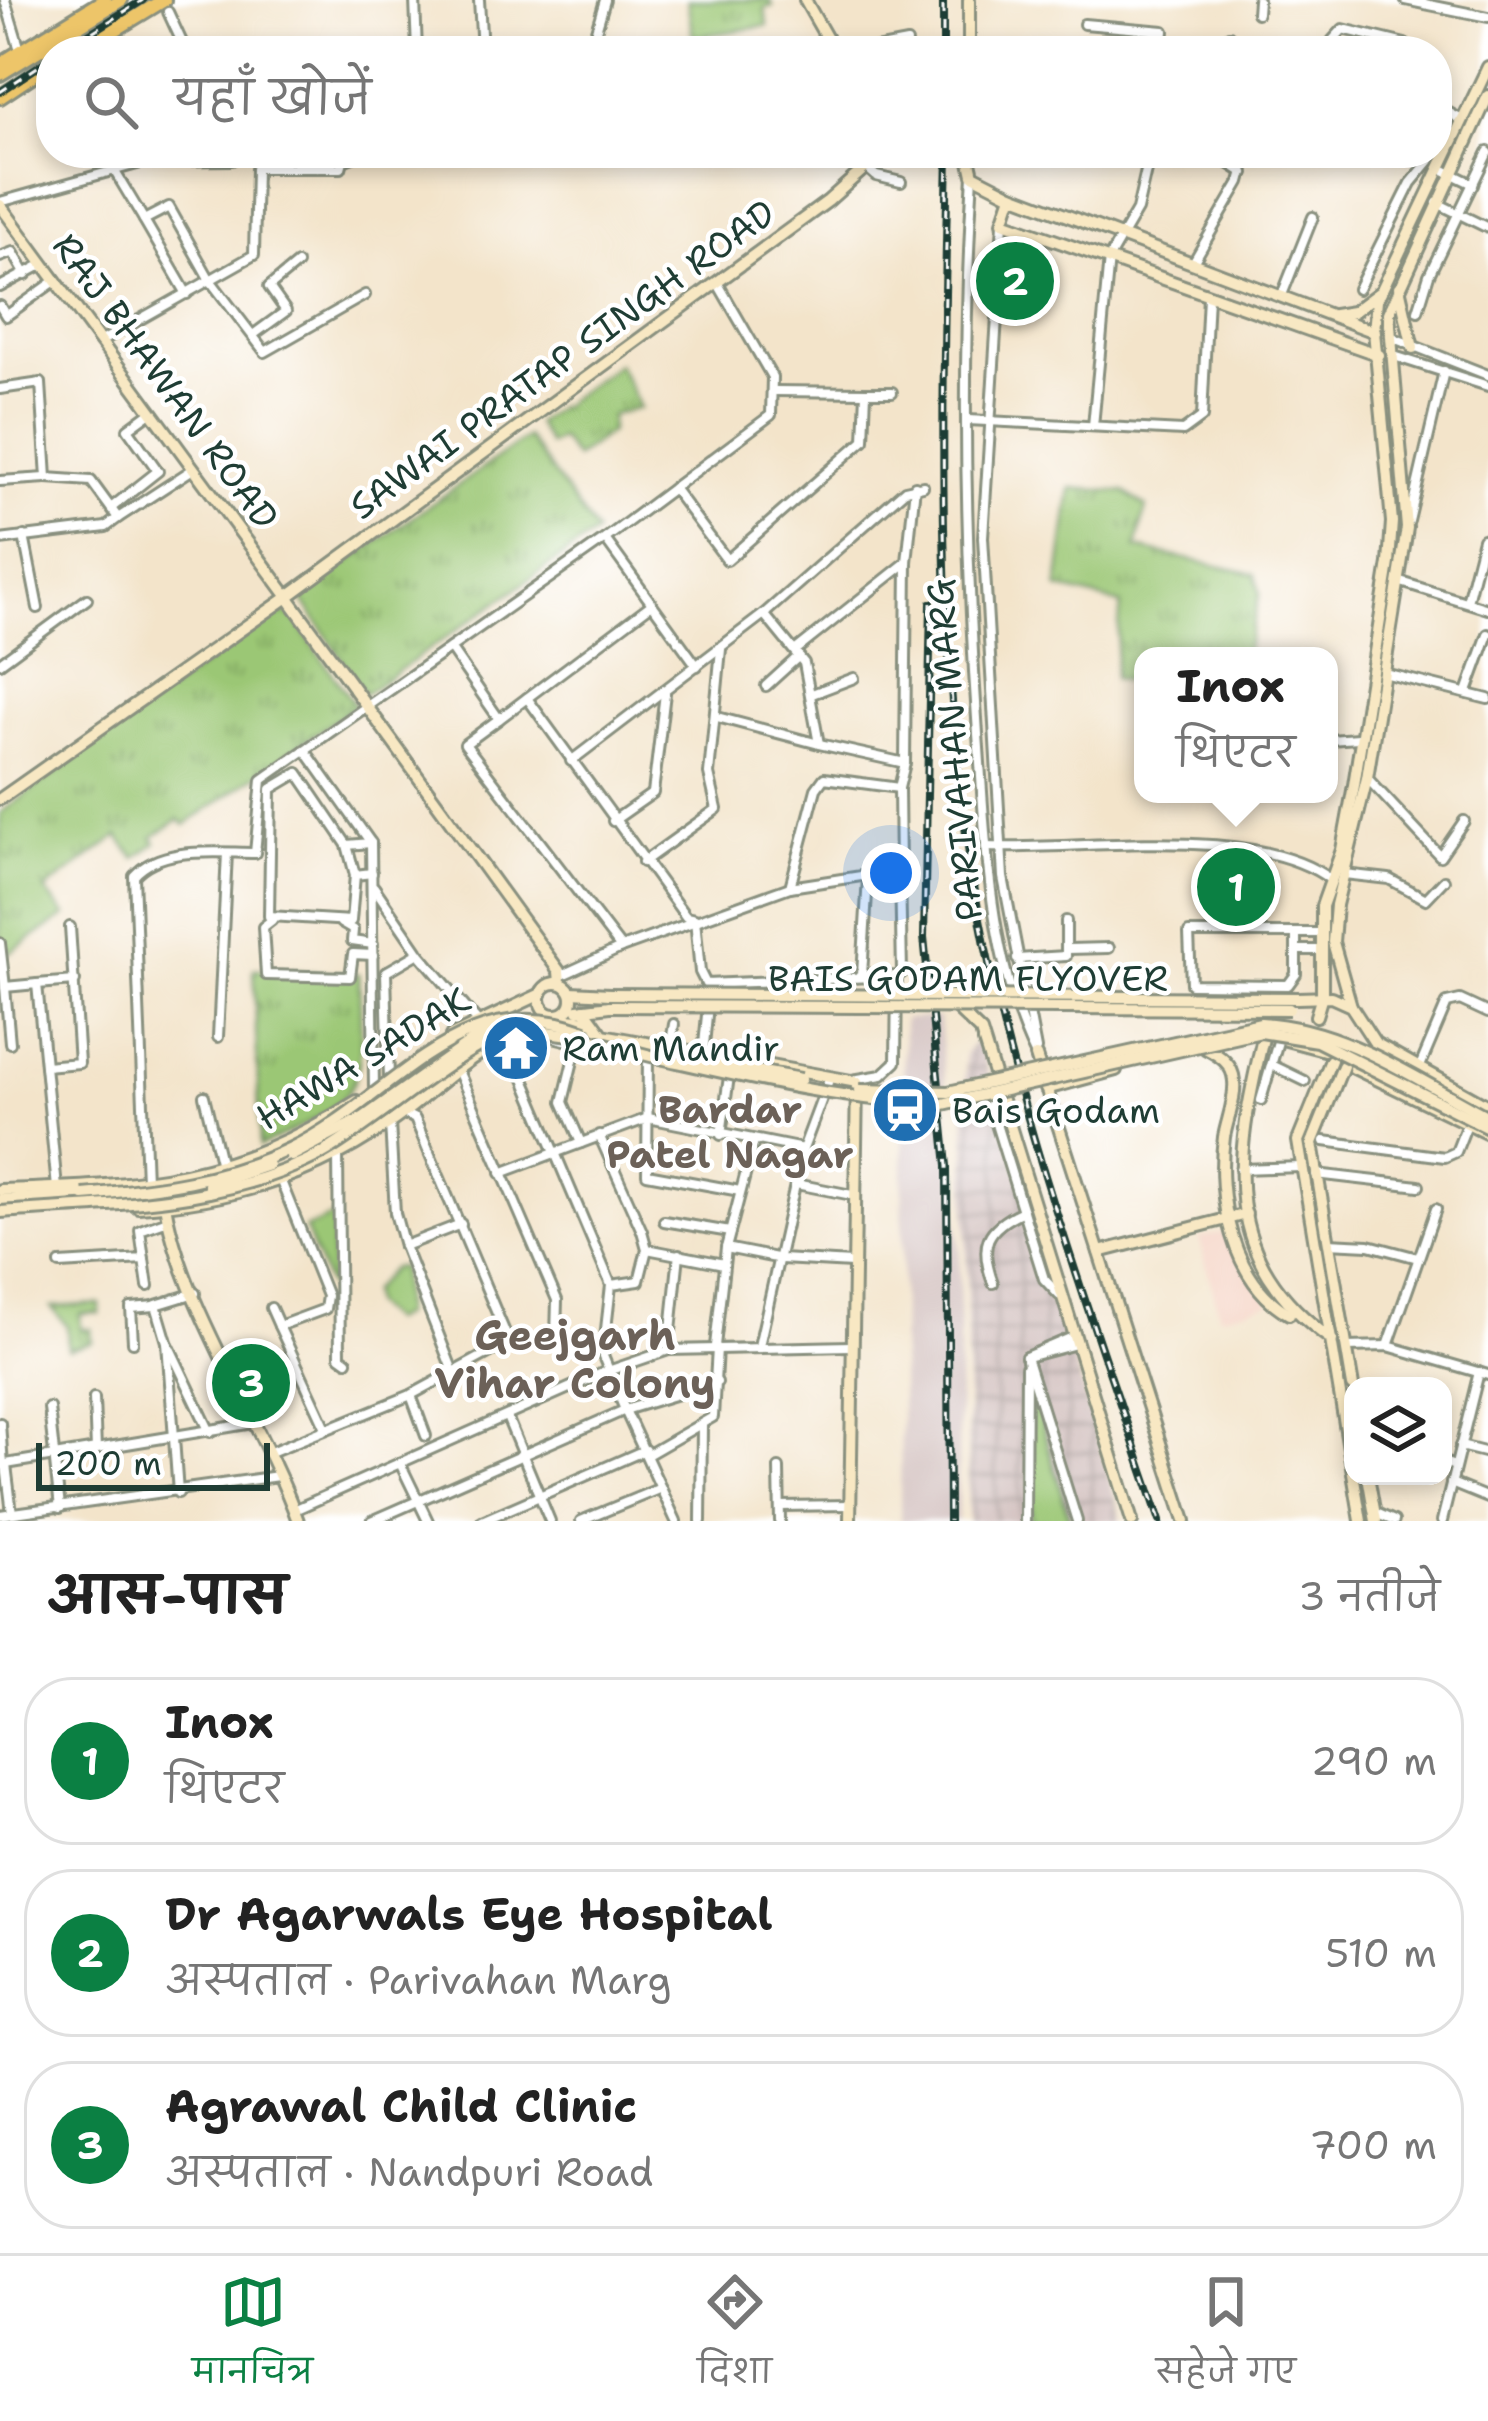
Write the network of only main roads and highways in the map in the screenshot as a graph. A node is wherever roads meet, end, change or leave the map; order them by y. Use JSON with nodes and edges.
{"nodes":[{"id":1,"x":121,"y":0,"type":"edge"},
{"id":2,"x":152,"y":0,"type":"edge"},
{"id":3,"x":94,"y":2,"type":"edge"},
{"id":4,"x":166,"y":6,"type":"edge"},
{"id":5,"x":42,"y":36,"type":"edge"},
{"id":6,"x":62,"y":36,"type":"edge"},
{"id":7,"x":94,"y":36,"type":"edge"},
{"id":8,"x":109,"y":36,"type":"edge"},
{"id":9,"x":36,"y":40,"type":"edge"},
{"id":10,"x":36,"y":52,"type":"edge"},
{"id":11,"x":0,"y":64,"type":"edge"},
{"id":12,"x":0,"y":74,"type":"edge"},
{"id":13,"x":36,"y":77,"type":"edge"},
{"id":14,"x":0,"y":100,"type":"edge"}],
"edges":[{"from":1,"to":6,"type":"highway"},
{"from":2,"to":7,"type":"highway"},
{"from":3,"to":5,"type":"highway"},
{"from":4,"to":8,"type":"highway"},
{"from":9,"to":11,"type":"highway"},
{"from":10,"to":12,"type":"highway"},
{"from":13,"to":14,"type":"highway"}]}
